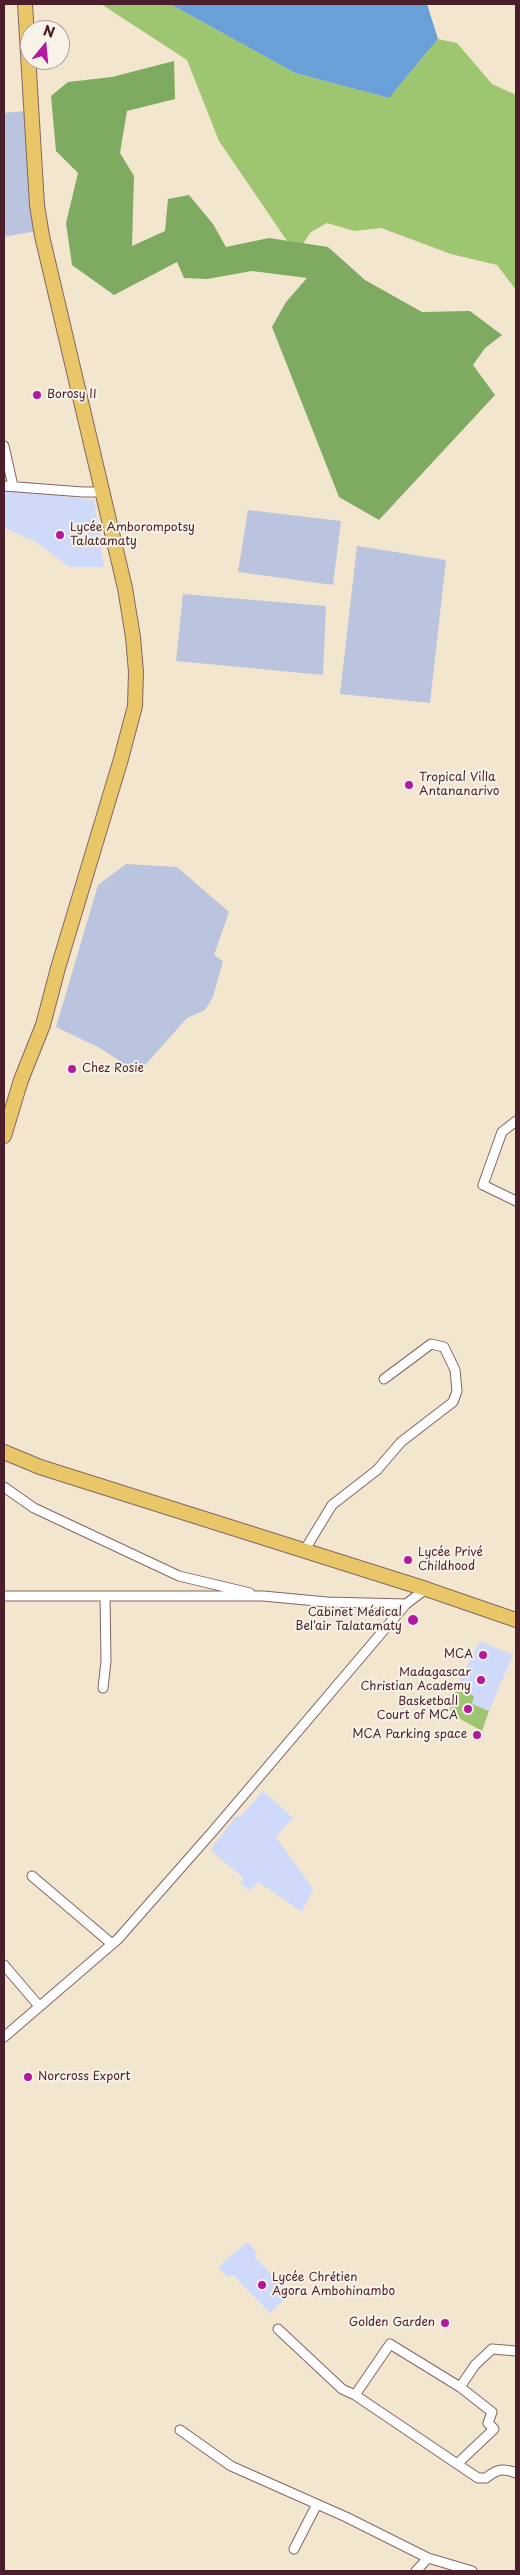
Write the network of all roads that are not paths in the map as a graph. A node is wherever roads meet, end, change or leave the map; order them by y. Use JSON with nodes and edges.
{"nodes":[{"id":1,"x":25,"y":4,"type":"edge"},
{"id":2,"x":4,"y":446,"type":"edge"},
{"id":3,"x":9,"y":486,"type":"edge"},
{"id":4,"x":101,"y":492,"type":"junction"},
{"id":5,"x":516,"y":1121,"type":"edge"},
{"id":6,"x":5,"y":1127,"type":"edge"},
{"id":7,"x":516,"y":1201,"type":"edge"},
{"id":8,"x":384,"y":1379,"type":"dead end"},
{"id":9,"x":4,"y":1452,"type":"edge"},
{"id":10,"x":4,"y":1487,"type":"edge"},
{"id":11,"x":304,"y":1551,"type":"junction"},
{"id":12,"x":426,"y":1589,"type":"junction"},
{"id":13,"x":4,"y":1596,"type":"edge"},
{"id":14,"x":263,"y":1596,"type":"junction"},
{"id":15,"x":105,"y":1597,"type":"junction"},
{"id":16,"x":406,"y":1604,"type":"junction"},
{"id":17,"x":516,"y":1620,"type":"edge"},
{"id":18,"x":103,"y":1688,"type":"dead end"},
{"id":19,"x":32,"y":1876,"type":"dead end"},
{"id":20,"x":112,"y":1944,"type":"junction"},
{"id":21,"x":4,"y":1965,"type":"edge"},
{"id":22,"x":39,"y":2006,"type":"junction"},
{"id":23,"x":4,"y":2037,"type":"edge"},
{"id":24,"x":278,"y":2329,"type":"dead end"},
{"id":25,"x":516,"y":2351,"type":"edge"},
{"id":26,"x":460,"y":2388,"type":"junction"},
{"id":27,"x":355,"y":2395,"type":"junction"},
{"id":28,"x":180,"y":2430,"type":"dead end"},
{"id":29,"x":457,"y":2464,"type":"junction"},
{"id":30,"x":516,"y":2473,"type":"edge"},
{"id":31,"x":317,"y":2504,"type":"junction"},
{"id":32,"x":294,"y":2549,"type":"dead end"},
{"id":33,"x":428,"y":2558,"type":"junction"},
{"id":34,"x":416,"y":2571,"type":"edge"},
{"id":35,"x":472,"y":2571,"type":"edge"}],
"edges":[{"from":1,"to":4,"type":"main road"},
{"from":2,"to":3,"type":"street"},
{"from":3,"to":4,"type":"street"},
{"from":4,"to":6,"type":"main road"},
{"from":5,"to":7,"type":"street"},
{"from":8,"to":11,"type":"street"},
{"from":9,"to":11,"type":"main road"},
{"from":10,"to":14,"type":"street"},
{"from":11,"to":12,"type":"main road"},
{"from":12,"to":16,"type":"street"},
{"from":12,"to":17,"type":"main road"},
{"from":13,"to":15,"type":"street"},
{"from":14,"to":15,"type":"street"},
{"from":14,"to":16,"type":"street"},
{"from":15,"to":18,"type":"street"},
{"from":16,"to":20,"type":"street"},
{"from":19,"to":20,"type":"street"},
{"from":20,"to":22,"type":"street"},
{"from":21,"to":22,"type":"street"},
{"from":22,"to":23,"type":"street"},
{"from":24,"to":27,"type":"street"},
{"from":25,"to":26,"type":"street"},
{"from":26,"to":27,"type":"street"},
{"from":26,"to":29,"type":"street"},
{"from":27,"to":29,"type":"street"},
{"from":28,"to":31,"type":"street"},
{"from":29,"to":30,"type":"street"},
{"from":31,"to":32,"type":"street"},
{"from":31,"to":33,"type":"street"},
{"from":33,"to":34,"type":"street"},
{"from":33,"to":35,"type":"street"}]}
